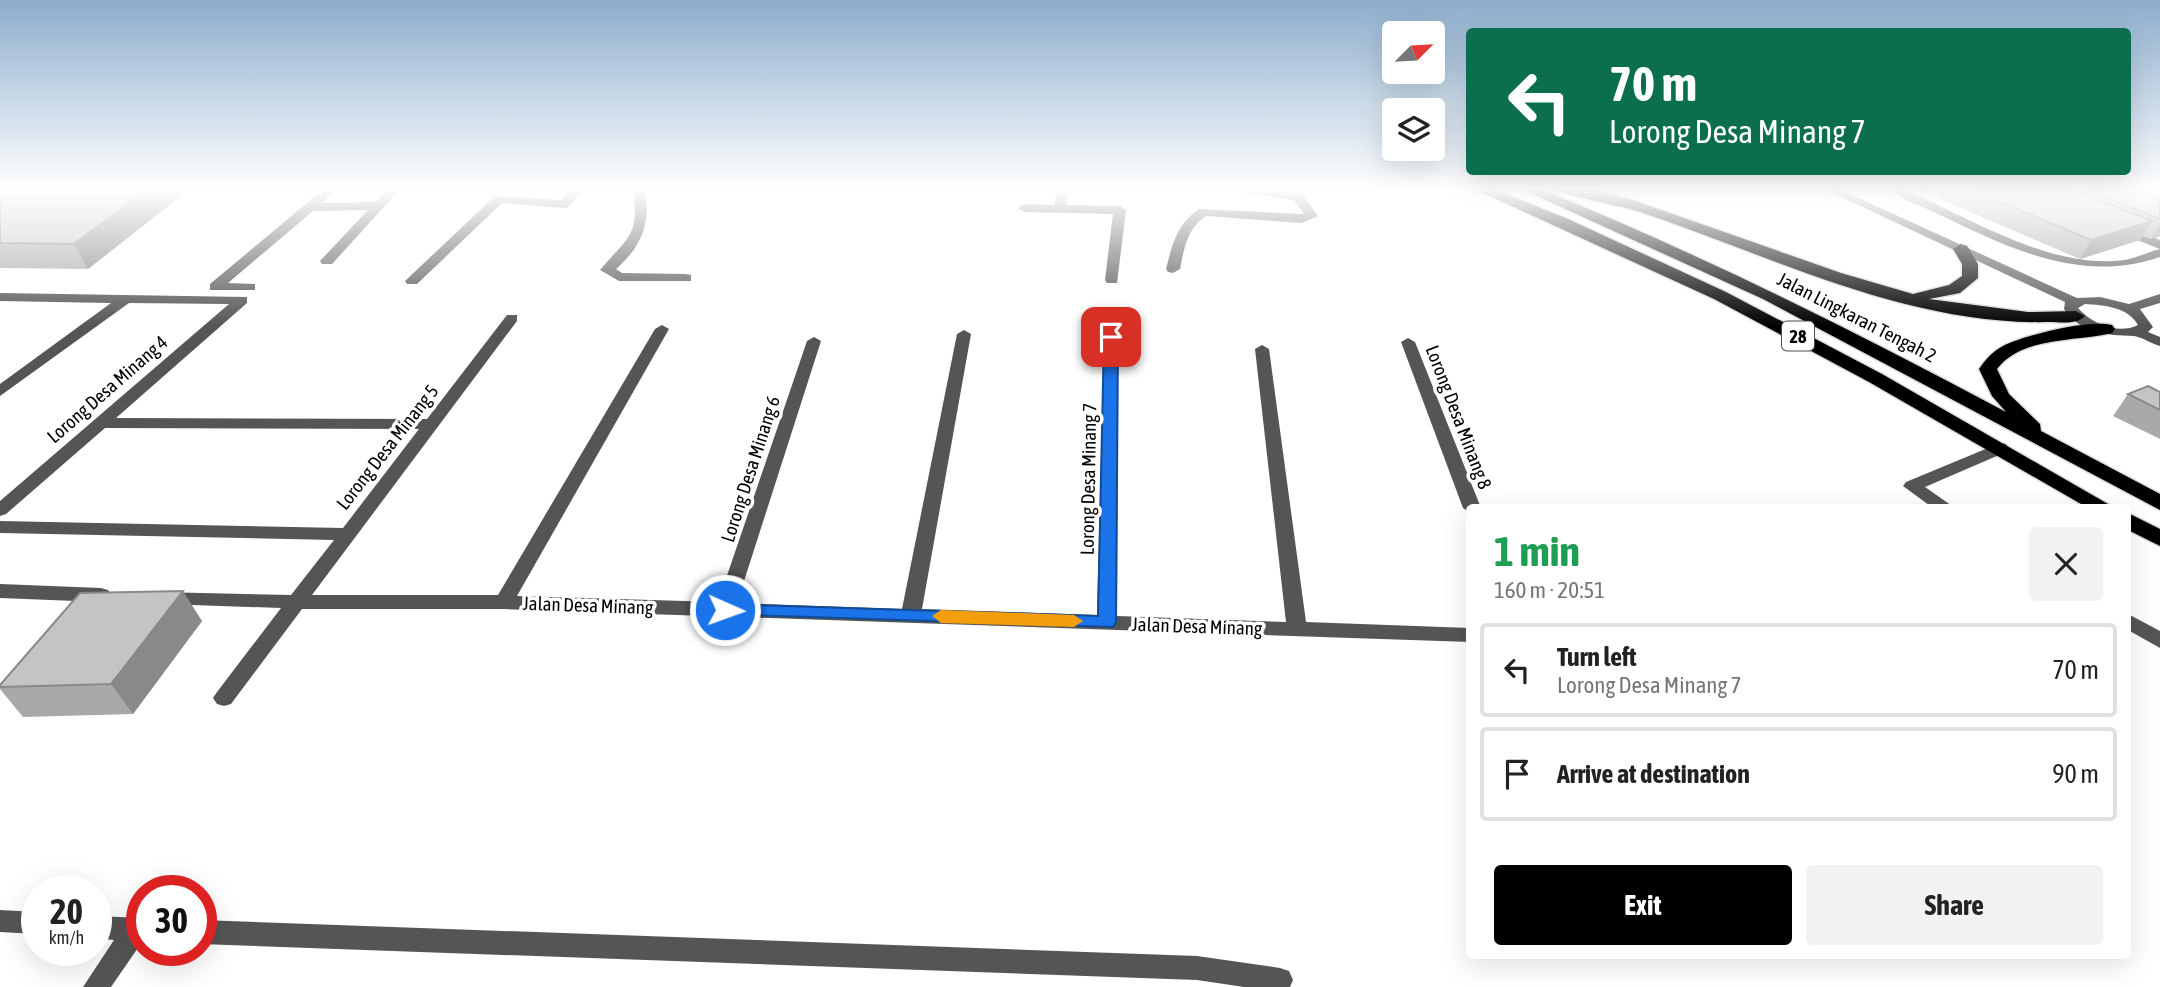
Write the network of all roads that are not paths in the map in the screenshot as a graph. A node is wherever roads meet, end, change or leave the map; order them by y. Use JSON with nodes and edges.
{"nodes":[{"id":1,"x":277,"y":234,"type":"edge"},
{"id":2,"x":351,"y":234,"type":"edge"},
{"id":3,"x":462,"y":234,"type":"edge"},
{"id":4,"x":639,"y":234,"type":"edge"},
{"id":5,"x":1117,"y":234,"type":"edge"},
{"id":6,"x":1181,"y":234,"type":"edge"},
{"id":7,"x":1590,"y":234,"type":"edge"},
{"id":8,"x":1637,"y":234,"type":"edge"},
{"id":9,"x":1715,"y":234,"type":"edge"},
{"id":10,"x":1928,"y":234,"type":"edge"},
{"id":11,"x":1998,"y":234,"type":"edge"},
{"id":12,"x":2133,"y":234,"type":"edge"},
{"id":13,"x":2160,"y":245,"type":"edge"},
{"id":14,"x":1961,"y":249,"type":"junction"},
{"id":15,"x":2160,"y":253,"type":"edge"},
{"id":16,"x":327,"y":261,"type":"dead end"},
{"id":17,"x":1173,"y":269,"type":"dead end"},
{"id":18,"x":686,"y":278,"type":"dead end"},
{"id":19,"x":1112,"y":279,"type":"dead end"},
{"id":20,"x":412,"y":281,"type":"dead end"},
{"id":21,"x":246,"y":294,"type":"junction"},
{"id":22,"x":0,"y":297,"type":"edge"},
{"id":23,"x":1905,"y":297,"type":"junction"},
{"id":24,"x":2160,"y":298,"type":"edge"},
{"id":25,"x":125,"y":299,"type":"junction"},
{"id":26,"x":2076,"y":309,"type":"junction"},
{"id":27,"x":2127,"y":309,"type":"junction"},
{"id":28,"x":513,"y":318,"type":"dead end"},
{"id":29,"x":662,"y":329,"type":"dead end"},
{"id":30,"x":2106,"y":330,"type":"junction"},
{"id":31,"x":2137,"y":332,"type":"junction"},
{"id":32,"x":964,"y":334,"type":"dead end"},
{"id":33,"x":1111,"y":337,"type":"dead end"},
{"id":34,"x":814,"y":341,"type":"dead end"},
{"id":35,"x":1408,"y":342,"type":"dead end"},
{"id":36,"x":2160,"y":342,"type":"edge"},
{"id":37,"x":1262,"y":349,"type":"dead end"},
{"id":38,"x":0,"y":391,"type":"edge"},
{"id":39,"x":98,"y":422,"type":"junction"},
{"id":40,"x":431,"y":425,"type":"junction"},
{"id":41,"x":2048,"y":442,"type":"junction"},
{"id":42,"x":2000,"y":448,"type":"junction"},
{"id":43,"x":2160,"y":502,"type":"edge"},
{"id":44,"x":1470,"y":504,"type":"edge"},
{"id":45,"x":1940,"y":504,"type":"edge"},
{"id":46,"x":2098,"y":504,"type":"edge"},
{"id":47,"x":0,"y":510,"type":"edge"},
{"id":48,"x":2131,"y":522,"type":"edge"},
{"id":49,"x":0,"y":527,"type":"edge"},
{"id":50,"x":347,"y":534,"type":"junction"},
{"id":51,"x":2160,"y":538,"type":"edge"},
{"id":52,"x":0,"y":591,"type":"edge"},
{"id":53,"x":121,"y":595,"type":"edge"},
{"id":54,"x":148,"y":596,"type":"edge"},
{"id":55,"x":297,"y":602,"type":"junction"},
{"id":56,"x":504,"y":602,"type":"junction"},
{"id":57,"x":725,"y":610,"type":"junction"},
{"id":58,"x":911,"y":615,"type":"junction"},
{"id":59,"x":1107,"y":622,"type":"junction"},
{"id":60,"x":2131,"y":623,"type":"edge"},
{"id":61,"x":1297,"y":630,"type":"junction"},
{"id":62,"x":1466,"y":635,"type":"edge"},
{"id":63,"x":2160,"y":641,"type":"edge"},
{"id":64,"x":224,"y":698,"type":"dead end"},
{"id":65,"x":0,"y":921,"type":"edge"},
{"id":66,"x":21,"y":922,"type":"edge"},
{"id":67,"x":217,"y":933,"type":"edge"},
{"id":68,"x":126,"y":947,"type":"edge"},
{"id":69,"x":1198,"y":978,"type":"edge"},
{"id":70,"x":1280,"y":980,"type":"dead end"},
{"id":71,"x":96,"y":987,"type":"edge"}],
"edges":[{"from":1,"to":21,"type":"street"},
{"from":2,"to":16,"type":"street"},
{"from":3,"to":20,"type":"street"},
{"from":4,"to":18,"type":"street"},
{"from":5,"to":19,"type":"street"},
{"from":6,"to":17,"type":"street"},
{"from":7,"to":42,"type":"highway","number":"28"},
{"from":8,"to":41,"type":"highway","name":"Jalan Lingkaran Tengah 2","number":"28"},
{"from":9,"to":23,"type":"highway"},
{"from":10,"to":14,"type":"street"},
{"from":11,"to":15,"type":"street"},
{"from":12,"to":13,"type":"street"},
{"from":14,"to":23,"type":"highway"},
{"from":14,"to":26,"type":"street"},
{"from":21,"to":25,"type":"street"},
{"from":21,"to":39,"type":"street","name":"Lorong Desa Minang 4"},
{"from":22,"to":25,"type":"street"},
{"from":23,"to":26,"type":"highway"},
{"from":24,"to":27,"type":"street"},
{"from":25,"to":38,"type":"street"},
{"from":26,"to":27,"type":"street"},
{"from":26,"to":30,"type":"street"},
{"from":27,"to":31,"type":"street"},
{"from":28,"to":40,"type":"street","name":"Lorong Desa Minang 5"},
{"from":29,"to":56,"type":"street"},
{"from":30,"to":31,"type":"street"},
{"from":30,"to":41,"type":"highway"},
{"from":31,"to":36,"type":"street"},
{"from":32,"to":58,"type":"street"},
{"from":33,"to":59,"type":"street","name":"Lorong Desa Minang 7"},
{"from":34,"to":57,"type":"street","name":"Lorong Desa Minang 6"},
{"from":35,"to":44,"type":"street","name":"Lorong Desa Minang 8"},
{"from":37,"to":61,"type":"street"},
{"from":39,"to":40,"type":"street"},
{"from":39,"to":47,"type":"street","name":"Lorong Desa Minang 4"},
{"from":40,"to":50,"type":"street","name":"Lorong Desa Minang 5"},
{"from":41,"to":43,"type":"highway","name":"Jalan Lingkaran Tengah 2","number":"28"},
{"from":42,"to":45,"type":"street"},
{"from":42,"to":46,"type":"highway","number":"28"},
{"from":48,"to":51,"type":"highway"},
{"from":49,"to":50,"type":"street"},
{"from":50,"to":55,"type":"street","name":"Lorong Desa Minang 5"},
{"from":52,"to":53,"type":"street"},
{"from":54,"to":55,"type":"street","name":"Jalan Desa Minang"},
{"from":55,"to":56,"type":"street","name":"Jalan Desa Minang"},
{"from":55,"to":64,"type":"street","name":"Lorong Desa Minang 5"},
{"from":56,"to":57,"type":"street","name":"Jalan Desa Minang"},
{"from":57,"to":58,"type":"street","name":"Jalan Desa Minang"},
{"from":58,"to":59,"type":"street","name":"Jalan Desa Minang"},
{"from":59,"to":61,"type":"street","name":"Jalan Desa Minang"},
{"from":60,"to":63,"type":"street"},
{"from":61,"to":62,"type":"street","name":"Jalan Desa Minang"},
{"from":65,"to":66,"type":"street"},
{"from":67,"to":69,"type":"street"},
{"from":68,"to":71,"type":"street"},
{"from":69,"to":70,"type":"street"}]}
